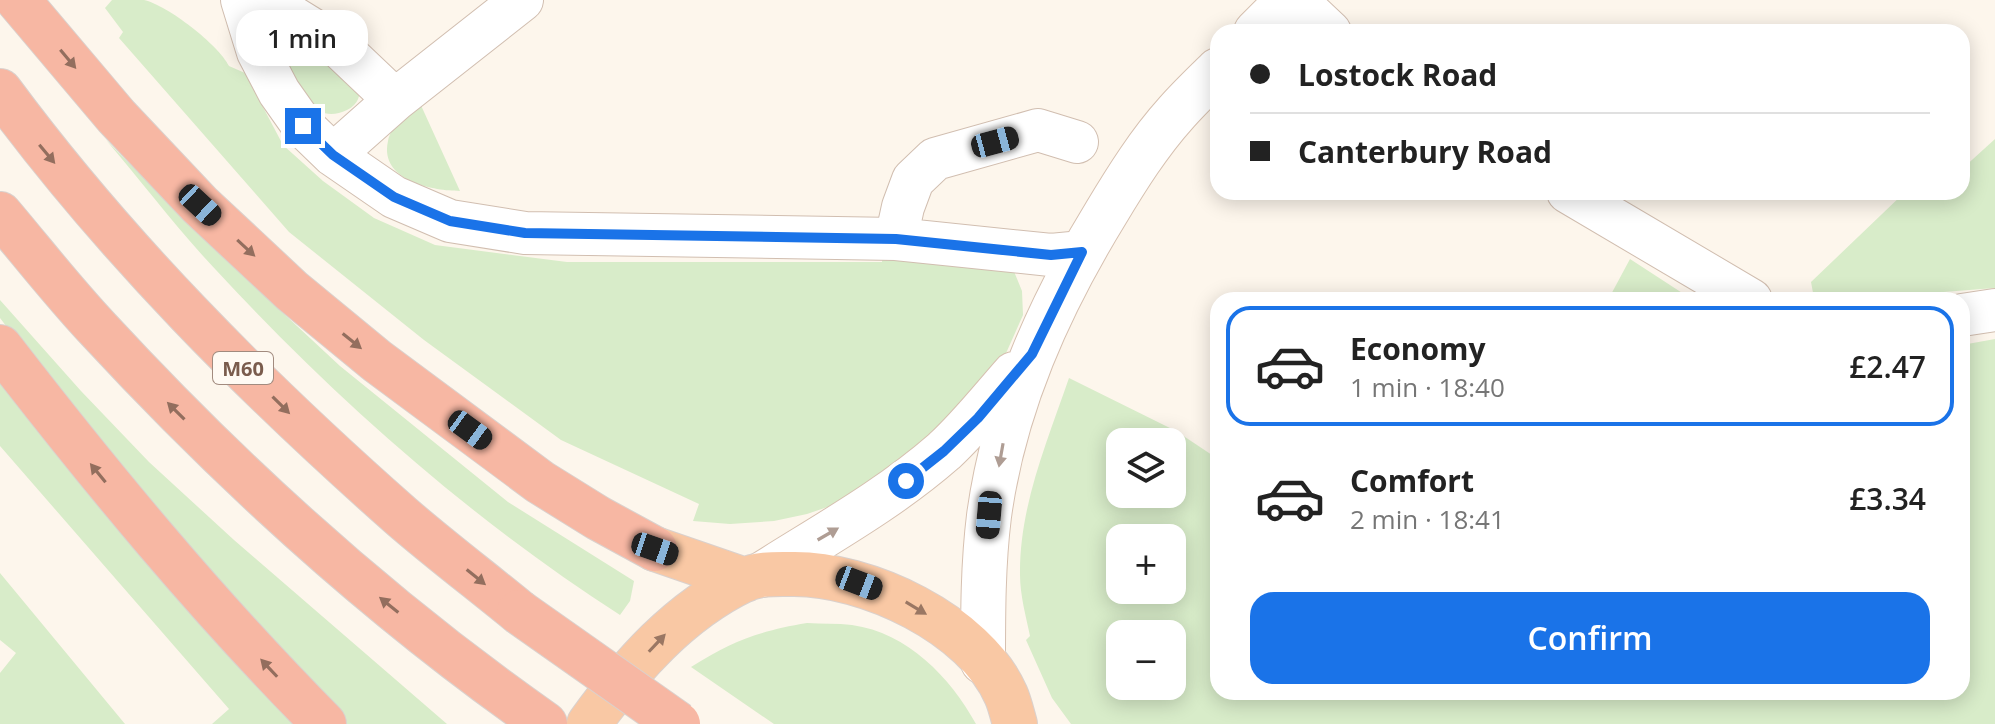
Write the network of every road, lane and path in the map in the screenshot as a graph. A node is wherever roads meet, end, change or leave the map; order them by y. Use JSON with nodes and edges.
{"nodes":[{"id":1,"x":18,"y":0,"type":"edge"},
{"id":2,"x":242,"y":0,"type":"edge"},
{"id":3,"x":255,"y":0,"type":"edge"},
{"id":4,"x":522,"y":0,"type":"edge"},
{"id":5,"x":1288,"y":0,"type":"edge"},
{"id":6,"x":1296,"y":0,"type":"edge"},
{"id":7,"x":1264,"y":24,"type":"edge"},
{"id":8,"x":1322,"y":24,"type":"edge"},
{"id":9,"x":1210,"y":78,"type":"edge"},
{"id":10,"x":0,"y":91,"type":"edge"},
{"id":11,"x":395,"y":100,"type":"junction"},
{"id":12,"x":1077,"y":142,"type":"dead end"},
{"id":13,"x":333,"y":155,"type":"junction"},
{"id":14,"x":1582,"y":200,"type":"edge"},
{"id":15,"x":0,"y":214,"type":"edge"},
{"id":16,"x":896,"y":239,"type":"junction"},
{"id":17,"x":1082,"y":252,"type":"junction"},
{"id":18,"x":1737,"y":292,"type":"edge"},
{"id":19,"x":1995,"y":310,"type":"edge"},
{"id":20,"x":1970,"y":314,"type":"edge"},
{"id":21,"x":0,"y":347,"type":"edge"},
{"id":22,"x":1032,"y":354,"type":"junction"},
{"id":23,"x":753,"y":577,"type":"junction"},
{"id":24,"x":1001,"y":693,"type":"edge"},
{"id":25,"x":324,"y":724,"type":"edge"},
{"id":26,"x":545,"y":724,"type":"edge"},
{"id":27,"x":589,"y":724,"type":"edge"},
{"id":28,"x":678,"y":724,"type":"edge"},
{"id":29,"x":1035,"y":724,"type":"edge"}],
"edges":[{"from":1,"to":23,"type":"highway","one_way":true},
{"from":2,"to":13,"type":"street"},
{"from":3,"to":11,"type":"street"},
{"from":4,"to":11,"type":"street"},
{"from":5,"to":7,"type":"main road"},
{"from":6,"to":8,"type":"street"},
{"from":9,"to":17,"type":"main road"},
{"from":10,"to":28,"type":"highway","number":"M60","one_way":true,"bridge":true},
{"from":11,"to":13,"type":"street"},
{"from":12,"to":16,"type":"street"},
{"from":13,"to":16,"type":"street"},
{"from":14,"to":18,"type":"street"},
{"from":26,"to":15,"type":"highway","one_way":true},
{"from":16,"to":17,"type":"street"},
{"from":17,"to":22,"type":"main road"},
{"from":19,"to":20,"type":"street"},
{"from":25,"to":21,"type":"highway","one_way":true},
{"from":23,"to":22,"type":"main road","one_way":true},
{"from":22,"to":24,"type":"main road","one_way":true},
{"from":23,"to":24,"type":"highway","one_way":true},
{"from":27,"to":23,"type":"highway","one_way":true},
{"from":24,"to":29,"type":"highway"}]}
